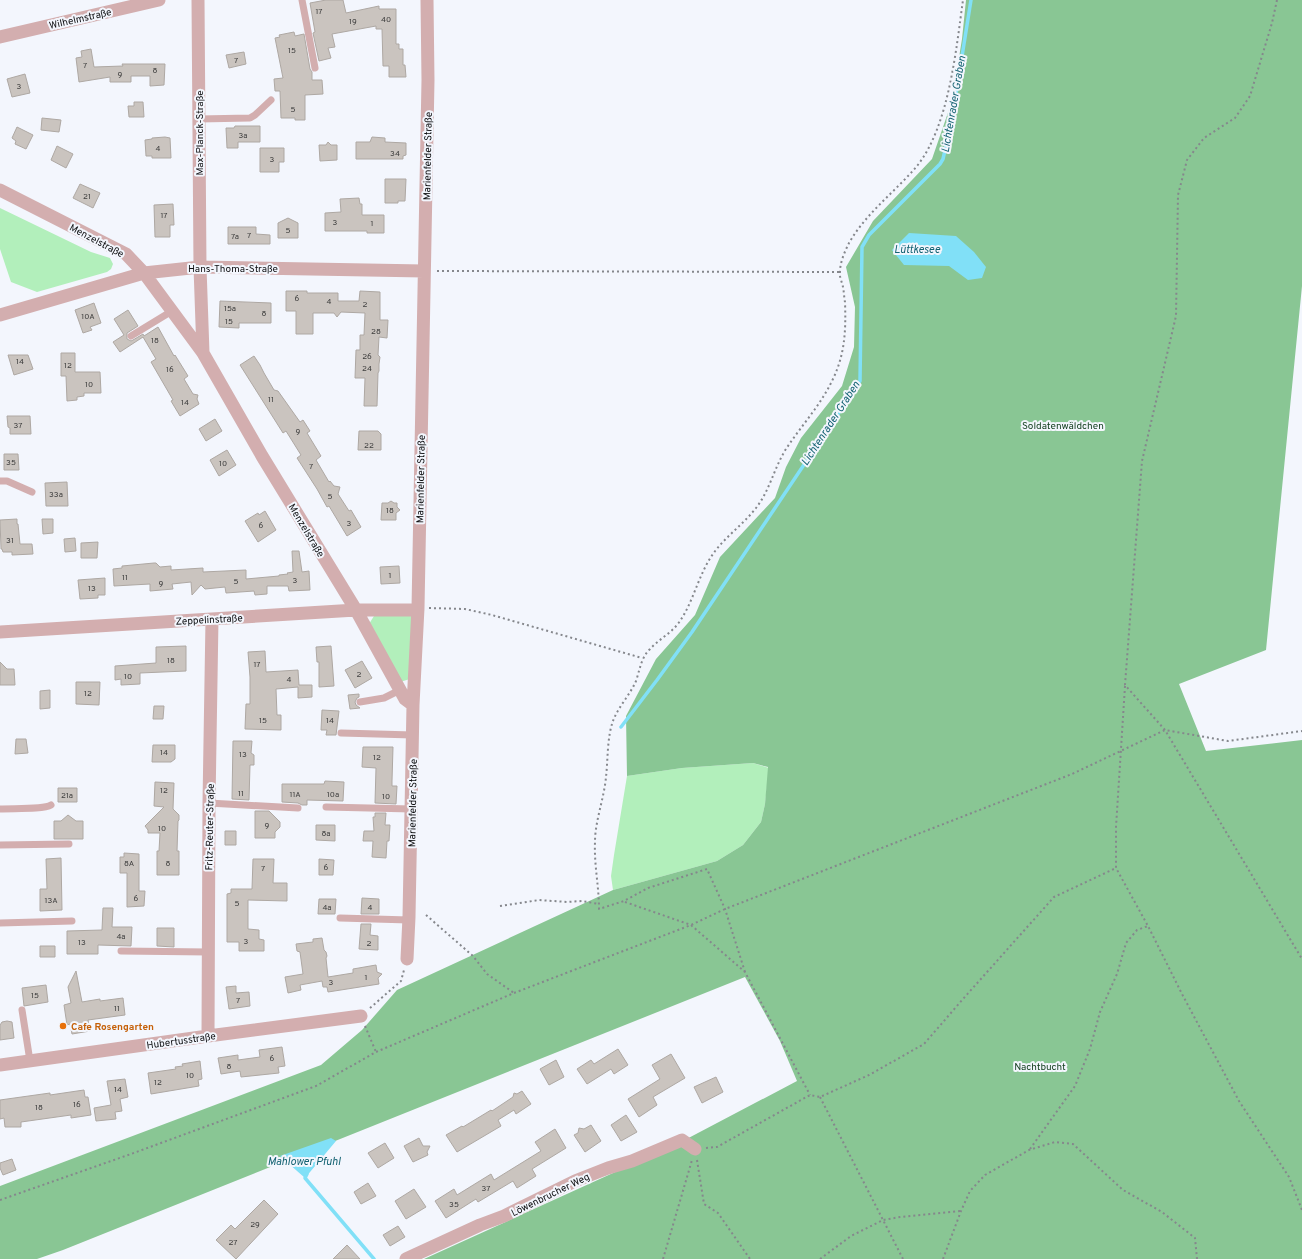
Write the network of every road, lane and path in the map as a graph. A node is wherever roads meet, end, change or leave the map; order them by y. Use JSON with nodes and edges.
{"nodes":[{"id":1,"x":160,"y":0,"type":"edge"},
{"id":2,"x":198,"y":0,"type":"edge"},
{"id":3,"x":302,"y":0,"type":"edge"},
{"id":4,"x":427,"y":0,"type":"edge"},
{"id":5,"x":963,"y":0,"type":"edge"},
{"id":6,"x":1277,"y":0,"type":"edge"},
{"id":7,"x":0,"y":37,"type":"edge"},
{"id":8,"x":314,"y":68,"type":"dead end"},
{"id":9,"x":271,"y":100,"type":"dead end"},
{"id":10,"x":199,"y":119,"type":"junction"},
{"id":11,"x":0,"y":190,"type":"edge"},
{"id":12,"x":200,"y":267,"type":"junction"},
{"id":13,"x":424,"y":270,"type":"junction"},
{"id":14,"x":144,"y":272,"type":"junction"},
{"id":15,"x":840,"y":272,"type":"junction"},
{"id":16,"x":172,"y":311,"type":"junction"},
{"id":17,"x":0,"y":315,"type":"edge"},
{"id":18,"x":132,"y":336,"type":"dead end"},
{"id":19,"x":203,"y":353,"type":"junction"},
{"id":20,"x":0,"y":481,"type":"edge"},
{"id":21,"x":32,"y":492,"type":"dead end"},
{"id":22,"x":418,"y":609,"type":"junction"},
{"id":23,"x":356,"y":610,"type":"junction"},
{"id":24,"x":212,"y":619,"type":"junction"},
{"id":25,"x":0,"y":632,"type":"edge"},
{"id":26,"x":642,"y":658,"type":"junction"},
{"id":27,"x":1125,"y":685,"type":"junction"},
{"id":28,"x":400,"y":690,"type":"junction"},
{"id":29,"x":360,"y":702,"type":"dead end"},
{"id":30,"x":413,"y":705,"type":"junction"},
{"id":31,"x":1165,"y":730,"type":"junction"},
{"id":32,"x":1302,"y":731,"type":"edge"},
{"id":33,"x":341,"y":733,"type":"dead end"},
{"id":34,"x":413,"y":735,"type":"junction"},
{"id":35,"x":1120,"y":752,"type":"junction"},
{"id":36,"x":209,"y":803,"type":"junction"},
{"id":37,"x":51,"y":805,"type":"dead end"},
{"id":38,"x":326,"y":807,"type":"dead end"},
{"id":39,"x":0,"y":808,"type":"edge"},
{"id":40,"x":298,"y":808,"type":"dead end"},
{"id":41,"x":412,"y":809,"type":"junction"},
{"id":42,"x":69,"y":844,"type":"dead end"},
{"id":43,"x":0,"y":845,"type":"edge"},
{"id":44,"x":1116,"y":868,"type":"junction"},
{"id":45,"x":624,"y":901,"type":"junction"},
{"id":46,"x":599,"y":904,"type":"junction"},
{"id":47,"x":500,"y":906,"type":"dead end"},
{"id":48,"x":726,"y":909,"type":"junction"},
{"id":49,"x":426,"y":916,"type":"dead end"},
{"id":50,"x":340,"y":918,"type":"dead end"},
{"id":51,"x":409,"y":920,"type":"junction"},
{"id":52,"x":72,"y":921,"type":"dead end"},
{"id":53,"x":0,"y":923,"type":"edge"},
{"id":54,"x":691,"y":925,"type":"junction"},
{"id":55,"x":1148,"y":926,"type":"junction"},
{"id":56,"x":121,"y":951,"type":"dead end"},
{"id":57,"x":208,"y":952,"type":"junction"},
{"id":58,"x":407,"y":959,"type":"joint"},
{"id":59,"x":1302,"y":959,"type":"edge"},
{"id":60,"x":745,"y":972,"type":"junction"},
{"id":61,"x":514,"y":993,"type":"junction"},
{"id":62,"x":22,"y":1010,"type":"dead end"},
{"id":63,"x":361,"y":1016,"type":"junction"},
{"id":64,"x":208,"y":1036,"type":"junction"},
{"id":65,"x":376,"y":1052,"type":"junction"},
{"id":66,"x":30,"y":1061,"type":"junction"},
{"id":67,"x":0,"y":1065,"type":"edge"},
{"id":68,"x":810,"y":1095,"type":"junction"},
{"id":69,"x":820,"y":1097,"type":"junction"},
{"id":70,"x":695,"y":1149,"type":"junction"},
{"id":71,"x":1030,"y":1150,"type":"junction"},
{"id":72,"x":0,"y":1200,"type":"edge"},
{"id":73,"x":1302,"y":1210,"type":"edge"},
{"id":74,"x":960,"y":1211,"type":"junction"},
{"id":75,"x":882,"y":1220,"type":"junction"},
{"id":76,"x":406,"y":1259,"type":"edge"},
{"id":77,"x":664,"y":1259,"type":"edge"},
{"id":78,"x":750,"y":1259,"type":"edge"},
{"id":79,"x":820,"y":1259,"type":"edge"},
{"id":80,"x":903,"y":1259,"type":"edge"},
{"id":81,"x":943,"y":1259,"type":"edge"},
{"id":82,"x":1197,"y":1259,"type":"edge"}],
"edges":[{"from":1,"to":7,"type":"street","name":"Wilhelmstraße"},
{"from":2,"to":10,"type":"street","name":"Max-Planck-Straße"},
{"from":3,"to":8,"type":"lane"},
{"from":4,"to":13,"type":"street","name":"Marienfelder Straße"},
{"from":5,"to":15,"type":"path"},
{"from":6,"to":27,"type":"path"},
{"from":9,"to":10,"type":"lane"},
{"from":10,"to":12,"type":"street","name":"Max-Planck-Straße"},
{"from":11,"to":14,"type":"street","name":"Menzelstraße"},
{"from":12,"to":13,"type":"street","name":"Hans-Thoma-Straße"},
{"from":12,"to":14,"type":"street","name":"Hans-Thoma-Straße"},
{"from":12,"to":19,"type":"street","name":"Menzelstraße"},
{"from":13,"to":15,"type":"path"},
{"from":13,"to":22,"type":"street","name":"Marienfelder Straße"},
{"from":14,"to":16,"type":"street","name":"Menzelstraße"},
{"from":14,"to":17,"type":"street","name":"Hans-Thoma-Straße"},
{"from":15,"to":26,"type":"path"},
{"from":16,"to":18,"type":"lane"},
{"from":16,"to":19,"type":"street","name":"Menzelstraße"},
{"from":19,"to":23,"type":"street","name":"Menzelstraße"},
{"from":20,"to":21,"type":"lane"},
{"from":22,"to":23,"type":"street","name":"Zeppelinstraße"},
{"from":22,"to":26,"type":"path"},
{"from":22,"to":30,"type":"street","name":"Marienfelder Straße"},
{"from":23,"to":24,"type":"street","name":"Zeppelinstraße"},
{"from":23,"to":28,"type":"street","name":"Menzelstraße"},
{"from":24,"to":25,"type":"street","name":"Zeppelinstraße"},
{"from":24,"to":36,"type":"street","name":"Fritz-Reuter-Straße"},
{"from":26,"to":46,"type":"path"},
{"from":27,"to":31,"type":"path"},
{"from":27,"to":35,"type":"path"},
{"from":28,"to":29,"type":"lane"},
{"from":28,"to":30,"type":"street","name":"Menzelstraße"},
{"from":30,"to":34,"type":"street","name":"Marienfelder Straße"},
{"from":31,"to":32,"type":"path"},
{"from":31,"to":35,"type":"path"},
{"from":31,"to":59,"type":"path"},
{"from":33,"to":34,"type":"lane"},
{"from":34,"to":41,"type":"street","name":"Marienfelder Straße"},
{"from":35,"to":44,"type":"path"},
{"from":35,"to":48,"type":"path"},
{"from":36,"to":40,"type":"lane"},
{"from":36,"to":57,"type":"street","name":"Fritz-Reuter-Straße"},
{"from":37,"to":39,"type":"lane"},
{"from":38,"to":41,"type":"lane"},
{"from":41,"to":51,"type":"street","name":"Marienfelder Straße"},
{"from":42,"to":43,"type":"lane"},
{"from":44,"to":55,"type":"path"},
{"from":44,"to":69,"type":"path"},
{"from":45,"to":46,"type":"path"},
{"from":45,"to":48,"type":"path"},
{"from":45,"to":54,"type":"path"},
{"from":46,"to":47,"type":"path"},
{"from":48,"to":54,"type":"path"},
{"from":48,"to":60,"type":"path"},
{"from":49,"to":61,"type":"path"},
{"from":50,"to":51,"type":"lane"},
{"from":51,"to":58,"type":"street","name":"Marienfelder Straße"},
{"from":52,"to":53,"type":"lane"},
{"from":54,"to":60,"type":"path"},
{"from":54,"to":61,"type":"path"},
{"from":55,"to":71,"type":"path"},
{"from":55,"to":73,"type":"path"},
{"from":56,"to":57,"type":"lane"},
{"from":57,"to":64,"type":"street","name":"Fritz-Reuter-Straße"},
{"from":58,"to":63,"type":"path"},
{"from":60,"to":68,"type":"path"},
{"from":61,"to":65,"type":"path"},
{"from":62,"to":66,"type":"lane"},
{"from":63,"to":64,"type":"street","name":"Hubertusstraße"},
{"from":63,"to":65,"type":"path"},
{"from":64,"to":66,"type":"street","name":"Hubertusstraße"},
{"from":65,"to":72,"type":"path"},
{"from":66,"to":67,"type":"street","name":"Hubertusstraße"},
{"from":68,"to":69,"type":"path"},
{"from":68,"to":70,"type":"path"},
{"from":69,"to":75,"type":"path"},
{"from":70,"to":76,"type":"street","name":"Löwenbrucher Weg"},
{"from":70,"to":77,"type":"path"},
{"from":70,"to":78,"type":"path"},
{"from":71,"to":74,"type":"path"},
{"from":71,"to":82,"type":"path"},
{"from":74,"to":75,"type":"path"},
{"from":74,"to":81,"type":"path"},
{"from":75,"to":79,"type":"path"},
{"from":75,"to":80,"type":"path"}]}
